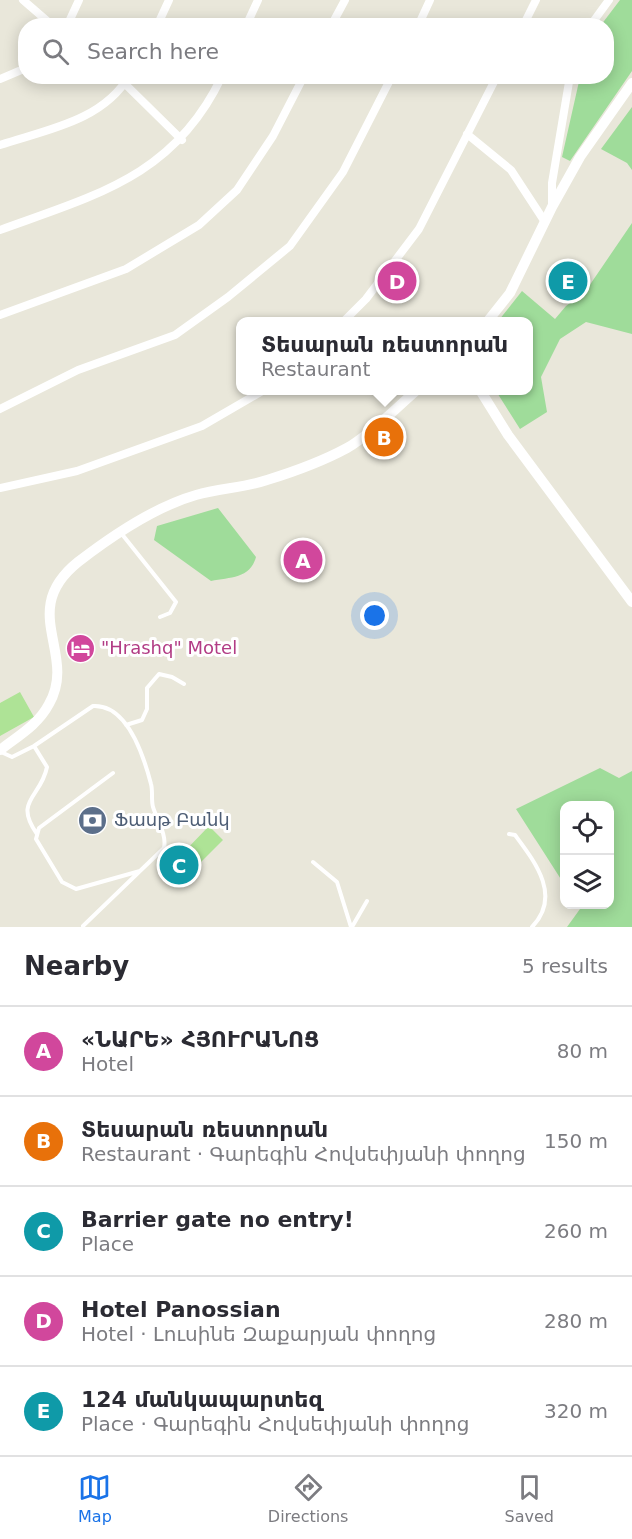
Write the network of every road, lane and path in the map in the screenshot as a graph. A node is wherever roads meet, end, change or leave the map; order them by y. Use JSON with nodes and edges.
{"nodes":[{"id":1,"x":23,"y":0,"type":"edge"},
{"id":2,"x":79,"y":0,"type":"edge"},
{"id":3,"x":169,"y":0,"type":"edge"},
{"id":4,"x":258,"y":0,"type":"edge"},
{"id":5,"x":345,"y":0,"type":"edge"},
{"id":6,"x":430,"y":0,"type":"edge"},
{"id":7,"x":536,"y":0,"type":"edge"},
{"id":8,"x":609,"y":0,"type":"edge"},
{"id":9,"x":43,"y":18,"type":"edge"},
{"id":10,"x":71,"y":18,"type":"edge"},
{"id":11,"x":160,"y":18,"type":"edge"},
{"id":12,"x":250,"y":18,"type":"edge"},
{"id":13,"x":335,"y":18,"type":"edge"},
{"id":14,"x":422,"y":18,"type":"edge"},
{"id":15,"x":527,"y":18,"type":"edge"},
{"id":16,"x":596,"y":18,"type":"edge"},
{"id":17,"x":18,"y":71,"type":"edge"},
{"id":18,"x":0,"y":79,"type":"edge"},
{"id":19,"x":632,"y":83,"type":"edge"},
{"id":20,"x":123,"y":84,"type":"edge"},
{"id":21,"x":131,"y":84,"type":"edge"},
{"id":22,"x":218,"y":84,"type":"edge"},
{"id":23,"x":300,"y":84,"type":"edge"},
{"id":24,"x":388,"y":84,"type":"edge"},
{"id":25,"x":493,"y":84,"type":"edge"},
{"id":26,"x":569,"y":84,"type":"edge"},
{"id":27,"x":467,"y":134,"type":"junction"},
{"id":28,"x":182,"y":140,"type":"junction"},
{"id":29,"x":0,"y":145,"type":"edge"},
{"id":30,"x":552,"y":207,"type":"junction"},
{"id":31,"x":545,"y":222,"type":"junction"},
{"id":32,"x":0,"y":230,"type":"edge"},
{"id":33,"x":0,"y":315,"type":"edge"},
{"id":34,"x":347,"y":317,"type":"edge"},
{"id":35,"x":490,"y":317,"type":"edge"},
{"id":36,"x":255,"y":395,"type":"edge"},
{"id":37,"x":411,"y":395,"type":"edge"},
{"id":38,"x":483,"y":395,"type":"edge"},
{"id":39,"x":0,"y":409,"type":"edge"},
{"id":40,"x":0,"y":488,"type":"edge"},
{"id":41,"x":121,"y":533,"type":"junction"},
{"id":42,"x":632,"y":602,"type":"edge"},
{"id":43,"x":160,"y":617,"type":"dead end"},
{"id":44,"x":184,"y":684,"type":"dead end"},
{"id":45,"x":126,"y":725,"type":"junction"},
{"id":46,"x":34,"y":746,"type":"junction"},
{"id":47,"x":0,"y":751,"type":"edge"},
{"id":48,"x":113,"y":773,"type":"dead end"},
{"id":49,"x":37,"y":834,"type":"junction"},
{"id":50,"x":509,"y":834,"type":"dead end"},
{"id":51,"x":313,"y":862,"type":"dead end"},
{"id":52,"x":140,"y":871,"type":"junction"},
{"id":53,"x":367,"y":902,"type":"dead end"},
{"id":54,"x":83,"y":926,"type":"edge"},
{"id":55,"x":352,"y":927,"type":"edge"},
{"id":56,"x":532,"y":927,"type":"edge"}],
"edges":[{"from":1,"to":9,"type":"street"},
{"from":2,"to":10,"type":"street"},
{"from":3,"to":11,"type":"street"},
{"from":4,"to":12,"type":"street"},
{"from":5,"to":13,"type":"street"},
{"from":6,"to":14,"type":"street"},
{"from":7,"to":15,"type":"street"},
{"from":8,"to":16,"type":"street"},
{"from":17,"to":18,"type":"street"},
{"from":19,"to":30,"type":"main road"},
{"from":20,"to":29,"type":"street"},
{"from":21,"to":28,"type":"street"},
{"from":22,"to":28,"type":"street"},
{"from":23,"to":33,"type":"street"},
{"from":24,"to":39,"type":"street"},
{"from":25,"to":27,"type":"street"},
{"from":26,"to":30,"type":"street"},
{"from":27,"to":31,"type":"street"},
{"from":27,"to":34,"type":"street"},
{"from":28,"to":32,"type":"street"},
{"from":30,"to":31,"type":"main road"},
{"from":31,"to":35,"type":"main road"},
{"from":36,"to":40,"type":"street"},
{"from":37,"to":41,"type":"main road"},
{"from":38,"to":42,"type":"main road"},
{"from":41,"to":43,"type":"lane"},
{"from":41,"to":47,"type":"main road"},
{"from":44,"to":45,"type":"lane"},
{"from":45,"to":46,"type":"lane"},
{"from":45,"to":52,"type":"lane"},
{"from":46,"to":47,"type":"lane"},
{"from":46,"to":49,"type":"lane"},
{"from":48,"to":49,"type":"lane"},
{"from":49,"to":52,"type":"lane"},
{"from":50,"to":56,"type":"lane"},
{"from":51,"to":55,"type":"lane"},
{"from":52,"to":54,"type":"lane"},
{"from":53,"to":55,"type":"lane"}]}
